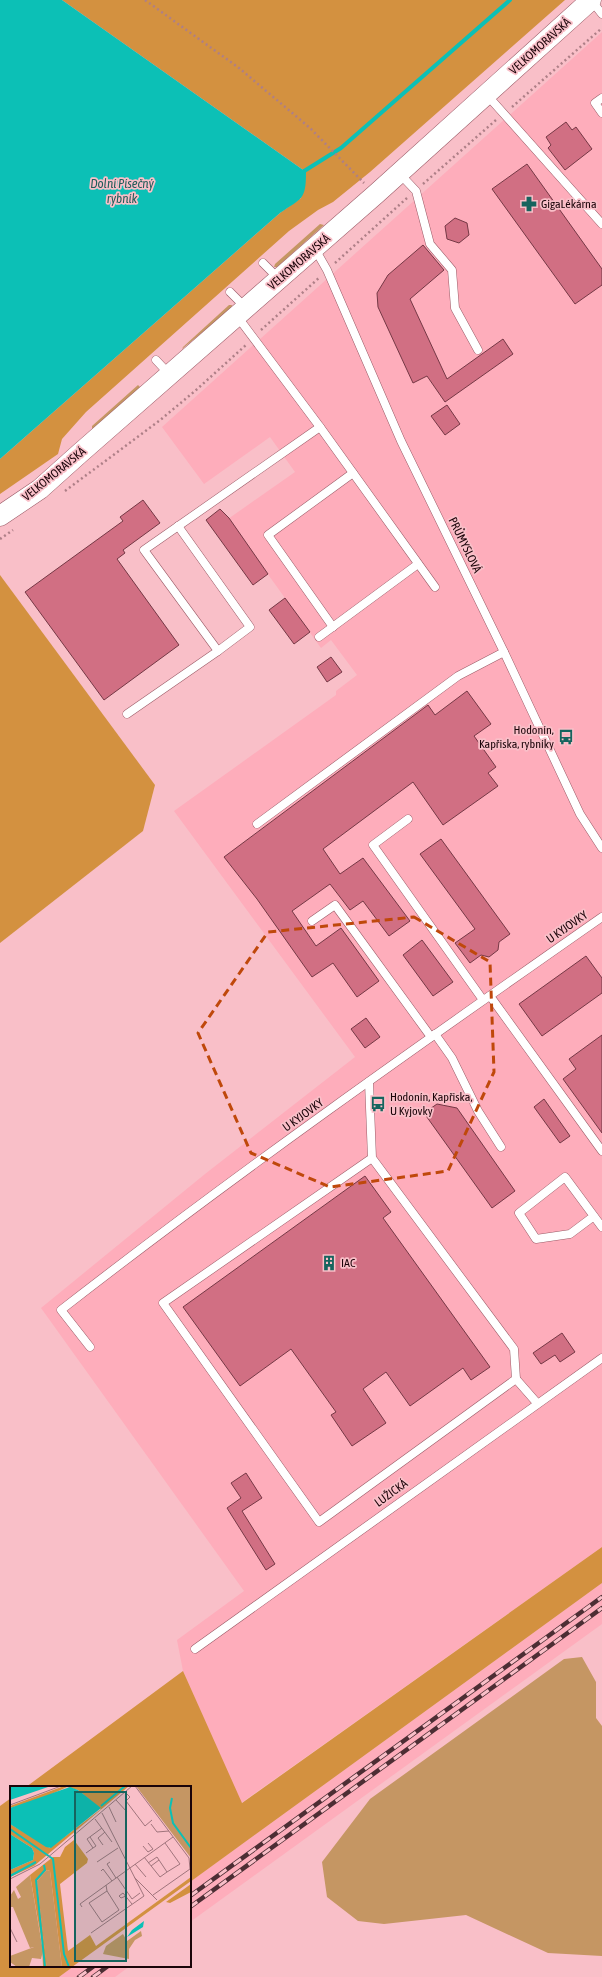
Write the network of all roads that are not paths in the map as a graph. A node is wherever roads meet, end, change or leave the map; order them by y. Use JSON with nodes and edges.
{"nodes":[{"id":1,"x":591,"y":0,"type":"edge"},
{"id":2,"x":602,"y":14,"type":"edge"},
{"id":3,"x":486,"y":94,"type":"junction"},
{"id":4,"x":602,"y":98,"type":"edge"},
{"id":5,"x":602,"y":112,"type":"edge"},
{"id":6,"x":399,"y":173,"type":"junction"},
{"id":7,"x":602,"y":224,"type":"edge"},
{"id":8,"x":315,"y":248,"type":"junction"},
{"id":9,"x":263,"y":263,"type":"dead end"},
{"id":10,"x":279,"y":279,"type":"junction"},
{"id":11,"x":230,"y":292,"type":"dead end"},
{"id":12,"x":241,"y":312,"type":"junction"},
{"id":13,"x":478,"y":350,"type":"dead end"},
{"id":14,"x":156,"y":360,"type":"dead end"},
{"id":15,"x":170,"y":375,"type":"junction"},
{"id":16,"x":320,"y":427,"type":"junction"},
{"id":17,"x":352,"y":473,"type":"junction"},
{"id":18,"x":0,"y":516,"type":"edge"},
{"id":19,"x":178,"y":526,"type":"junction"},
{"id":20,"x":418,"y":564,"type":"junction"},
{"id":21,"x":435,"y":587,"type":"dead end"},
{"id":22,"x":333,"y":627,"type":"junction"},
{"id":23,"x":319,"y":637,"type":"dead end"},
{"id":24,"x":218,"y":651,"type":"junction"},
{"id":25,"x":504,"y":652,"type":"junction"},
{"id":26,"x":127,"y":714,"type":"dead end"},
{"id":27,"x":408,"y":819,"type":"dead end"},
{"id":28,"x":257,"y":824,"type":"dead end"},
{"id":29,"x":602,"y":848,"type":"edge"},
{"id":30,"x":602,"y":917,"type":"edge"},
{"id":31,"x":312,"y":921,"type":"dead end"},
{"id":32,"x":486,"y":998,"type":"junction"},
{"id":33,"x":433,"y":1035,"type":"junction"},
{"id":34,"x":369,"y":1082,"type":"junction"},
{"id":35,"x":501,"y":1147,"type":"dead end"},
{"id":36,"x":602,"y":1151,"type":"edge"},
{"id":37,"x":372,"y":1158,"type":"junction"},
{"id":38,"x":594,"y":1216,"type":"junction"},
{"id":39,"x":602,"y":1227,"type":"edge"},
{"id":40,"x":90,"y":1347,"type":"dead end"},
{"id":41,"x":602,"y":1358,"type":"edge"},
{"id":42,"x":516,"y":1379,"type":"junction"},
{"id":43,"x":537,"y":1403,"type":"junction"},
{"id":44,"x":195,"y":1649,"type":"dead end"}],
"edges":[{"from":1,"to":2,"type":"lane"},
{"from":1,"to":3,"type":"street","name":"VELKOMORAVSKÁ"},
{"from":3,"to":6,"type":"street","name":"VELKOMORAVSKÁ"},
{"from":3,"to":7,"type":"lane"},
{"from":4,"to":5,"type":"lane"},
{"from":6,"to":8,"type":"street","name":"VELKOMORAVSKÁ"},
{"from":6,"to":13,"type":"lane"},
{"from":8,"to":10,"type":"street","name":"VELKOMORAVSKÁ"},
{"from":8,"to":25,"type":"lane","name":"PRŮMYSLOVÁ"},
{"from":9,"to":10,"type":"lane"},
{"from":10,"to":12,"type":"street","name":"VELKOMORAVSKÁ"},
{"from":11,"to":12,"type":"lane"},
{"from":12,"to":15,"type":"street","name":"VELKOMORAVSKÁ"},
{"from":12,"to":16,"type":"lane"},
{"from":14,"to":15,"type":"lane"},
{"from":15,"to":18,"type":"street","name":"VELKOMORAVSKÁ"},
{"from":16,"to":17,"type":"lane"},
{"from":16,"to":19,"type":"lane"},
{"from":17,"to":20,"type":"lane"},
{"from":17,"to":22,"type":"lane"},
{"from":19,"to":24,"type":"lane"},
{"from":19,"to":24,"type":"lane"},
{"from":20,"to":21,"type":"lane"},
{"from":20,"to":22,"type":"lane"},
{"from":22,"to":23,"type":"lane"},
{"from":24,"to":26,"type":"lane"},
{"from":25,"to":28,"type":"lane"},
{"from":25,"to":29,"type":"lane","name":"PRŮMYSLOVÁ"},
{"from":27,"to":32,"type":"lane"},
{"from":30,"to":32,"type":"lane","name":"U KYJOVKY"},
{"from":31,"to":33,"type":"lane"},
{"from":32,"to":33,"type":"lane","name":"U KYJOVKY"},
{"from":32,"to":36,"type":"lane"},
{"from":33,"to":34,"type":"lane","name":"U KYJOVKY"},
{"from":33,"to":35,"type":"lane"},
{"from":34,"to":37,"type":"lane"},
{"from":34,"to":40,"type":"lane","name":"U KYJOVKY"},
{"from":37,"to":42,"type":"lane"},
{"from":37,"to":42,"type":"lane"},
{"from":38,"to":38,"type":"lane"},
{"from":38,"to":39,"type":"lane"},
{"from":41,"to":43,"type":"lane","name":"LUŽICKÁ"},
{"from":42,"to":43,"type":"lane"},
{"from":43,"to":44,"type":"lane","name":"LUŽICKÁ"}]}
